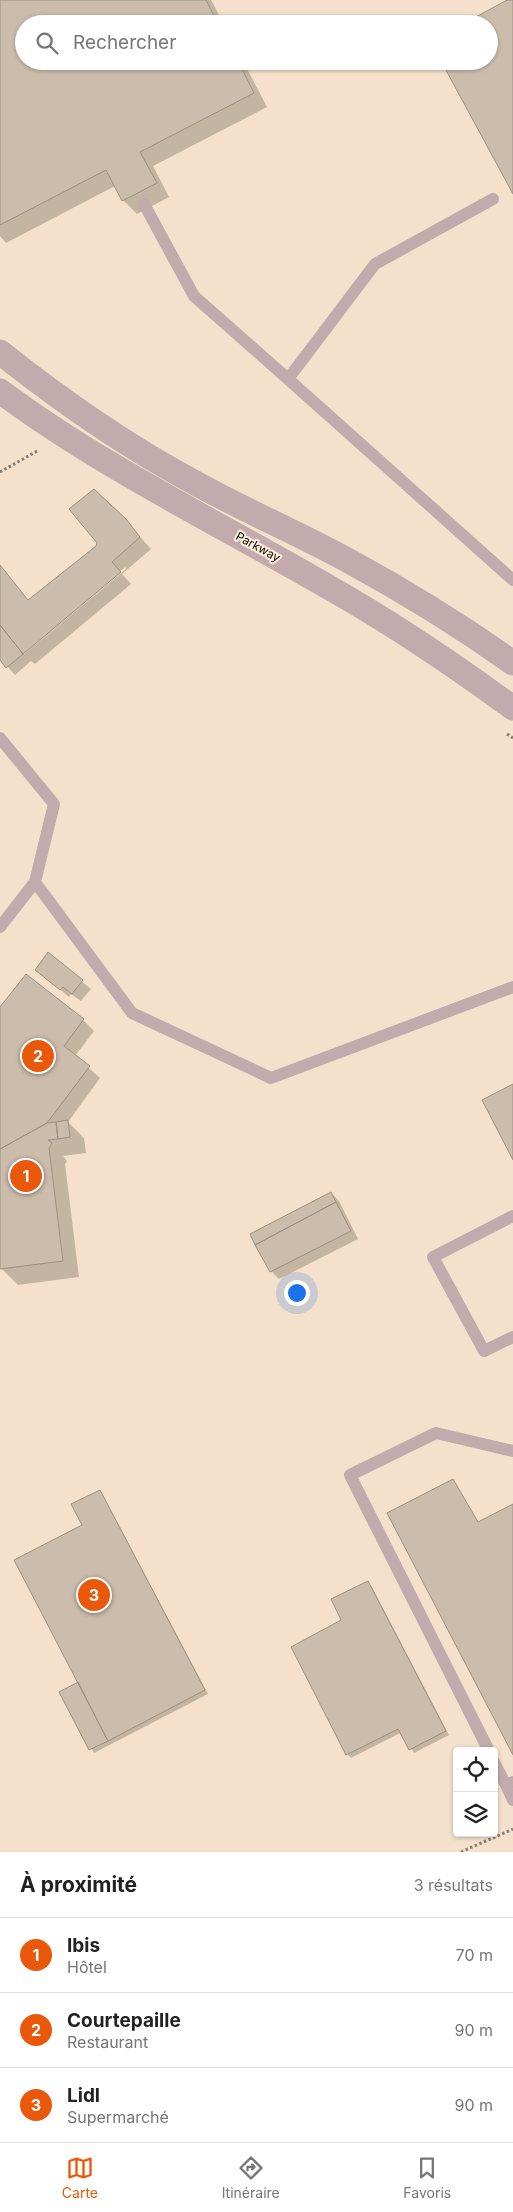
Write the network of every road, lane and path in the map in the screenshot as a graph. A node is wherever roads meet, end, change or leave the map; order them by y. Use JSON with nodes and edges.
{"nodes":[{"id":1,"x":493,"y":199,"type":"dead end"},
{"id":2,"x":144,"y":204,"type":"dead end"},
{"id":3,"x":0,"y":352,"type":"edge"},
{"id":4,"x":288,"y":379,"type":"junction"},
{"id":5,"x":0,"y":391,"type":"edge"},
{"id":6,"x":513,"y":580,"type":"edge"},
{"id":7,"x":513,"y":663,"type":"edge"},
{"id":8,"x":513,"y":708,"type":"edge"},
{"id":9,"x":0,"y":738,"type":"edge"},
{"id":10,"x":35,"y":882,"type":"junction"},
{"id":11,"x":0,"y":927,"type":"edge"},
{"id":12,"x":513,"y":987,"type":"edge"},
{"id":13,"x":513,"y":1216,"type":"edge"},
{"id":14,"x":513,"y":1336,"type":"edge"},
{"id":15,"x":513,"y":1451,"type":"edge"},
{"id":16,"x":487,"y":1747,"type":"edge"},
{"id":17,"x":498,"y":1767,"type":"edge"},
{"id":18,"x":510,"y":1783,"type":"edge"},
{"id":19,"x":513,"y":1800,"type":"edge"},
{"id":20,"x":513,"y":1829,"type":"edge"},
{"id":21,"x":461,"y":1852,"type":"edge"}],
"edges":[{"from":1,"to":4,"type":"lane"},
{"from":2,"to":4,"type":"lane"},
{"from":3,"to":7,"type":"street"},
{"from":4,"to":6,"type":"lane"},
{"from":5,"to":8,"type":"street","name":"Parkway"},
{"from":9,"to":10,"type":"lane"},
{"from":10,"to":11,"type":"lane"},
{"from":10,"to":12,"type":"lane"},
{"from":13,"to":14,"type":"lane"},
{"from":15,"to":16,"type":"lane"},
{"from":17,"to":18,"type":"lane"},
{"from":18,"to":19,"type":"lane"},
{"from":20,"to":21,"type":"path"}]}
